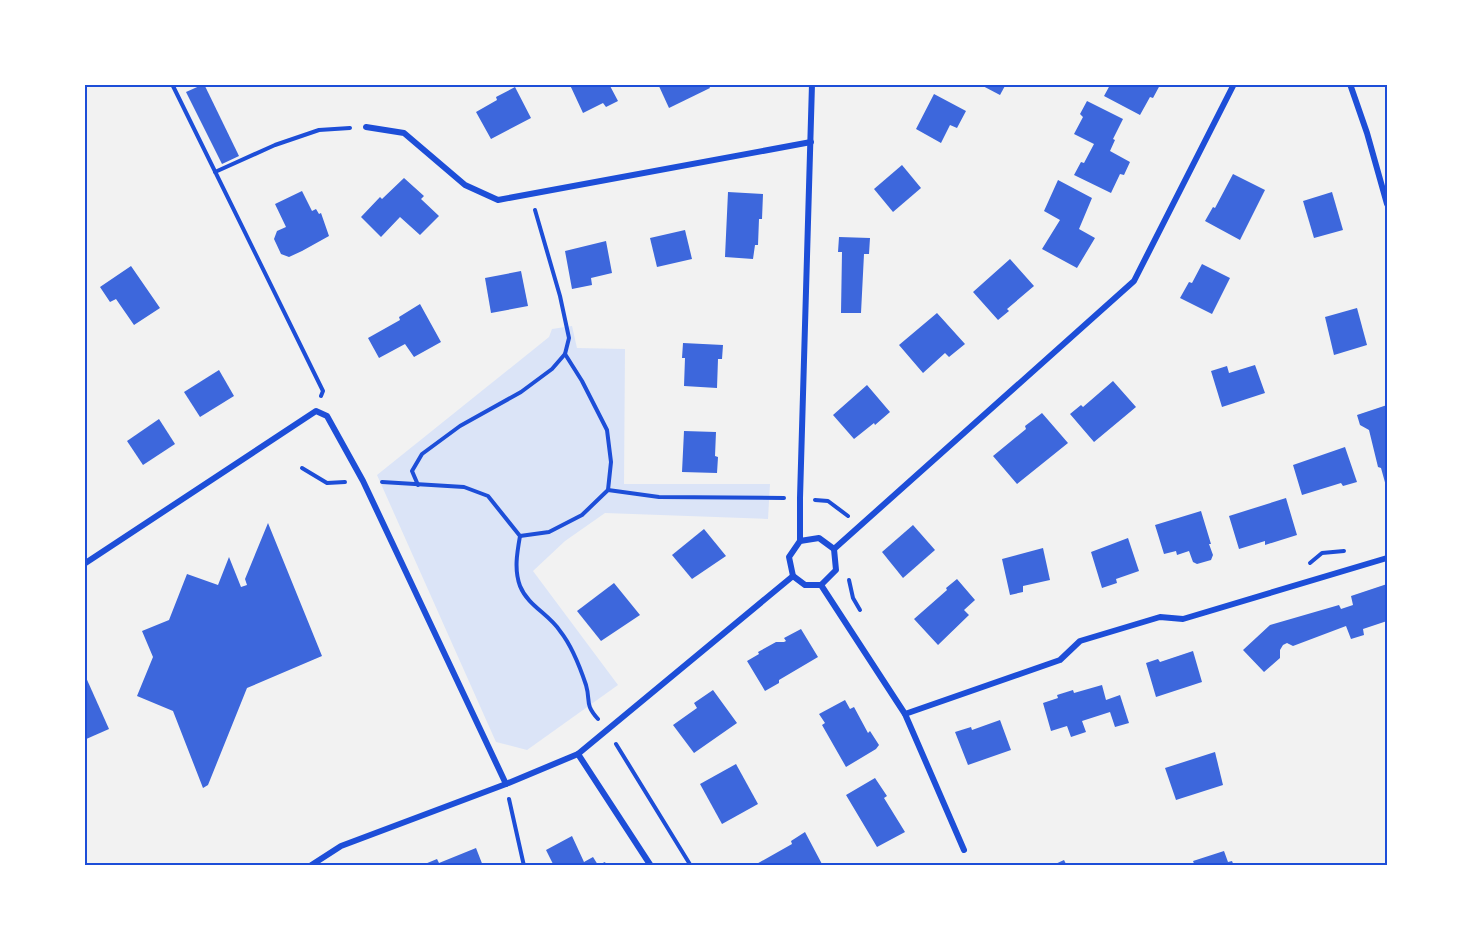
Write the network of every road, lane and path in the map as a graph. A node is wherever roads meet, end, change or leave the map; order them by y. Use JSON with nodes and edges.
{"nodes":[{"id":1,"x":172,"y":84,"type":"edge"},
{"id":2,"x":812,"y":84,"type":"edge"},
{"id":3,"x":1234,"y":84,"type":"edge"},
{"id":4,"x":1350,"y":84,"type":"edge"},
{"id":5,"x":366,"y":127,"type":"joint"},
{"id":6,"x":811,"y":142,"type":"junction"},
{"id":7,"x":215,"y":172,"type":"junction"},
{"id":8,"x":530,"y":194,"type":"junction"},
{"id":9,"x":1387,"y":204,"type":"edge"},
{"id":10,"x":565,"y":354,"type":"junction"},
{"id":11,"x":316,"y":411,"type":"junction"},
{"id":12,"x":302,"y":468,"type":"dead end"},
{"id":13,"x":363,"y":481,"type":"junction"},
{"id":14,"x":418,"y":485,"type":"junction"},
{"id":15,"x":608,"y":490,"type":"junction"},
{"id":16,"x":800,"y":498,"type":"junction"},
{"id":17,"x":861,"y":525,"type":"junction"},
{"id":18,"x":520,"y":536,"type":"junction"},
{"id":19,"x":800,"y":541,"type":"junction"},
{"id":20,"x":834,"y":549,"type":"junction"},
{"id":21,"x":1354,"y":550,"type":"dead end"},
{"id":22,"x":1387,"y":558,"type":"edge"},
{"id":23,"x":84,"y":564,"type":"edge"},
{"id":24,"x":1302,"y":568,"type":"dead end"},
{"id":25,"x":847,"y":575,"type":"dead end"},
{"id":26,"x":793,"y":576,"type":"junction"},
{"id":27,"x":821,"y":585,"type":"junction"},
{"id":28,"x":864,"y":618,"type":"dead end"},
{"id":29,"x":905,"y":714,"type":"junction"},
{"id":30,"x":607,"y":729,"type":"junction"},
{"id":31,"x":578,"y":754,"type":"junction"},
{"id":32,"x":506,"y":784,"type":"junction"},
{"id":33,"x":964,"y":850,"type":"dead end"},
{"id":34,"x":310,"y":866,"type":"edge"},
{"id":35,"x":524,"y":866,"type":"edge"},
{"id":36,"x":651,"y":866,"type":"edge"},
{"id":37,"x":691,"y":866,"type":"edge"}],
"edges":[{"from":1,"to":7,"type":"path"},
{"from":2,"to":6,"type":"street"},
{"from":3,"to":17,"type":"street"},
{"from":4,"to":9,"type":"street"},
{"from":5,"to":7,"type":"path"},
{"from":5,"to":8,"type":"street"},
{"from":6,"to":8,"type":"street"},
{"from":6,"to":16,"type":"street"},
{"from":7,"to":11,"type":"path"},
{"from":8,"to":10,"type":"path"},
{"from":10,"to":14,"type":"path"},
{"from":10,"to":15,"type":"path"},
{"from":11,"to":13,"type":"street"},
{"from":11,"to":23,"type":"street"},
{"from":12,"to":13,"type":"path"},
{"from":13,"to":14,"type":"path"},
{"from":13,"to":32,"type":"street"},
{"from":14,"to":18,"type":"path"},
{"from":15,"to":16,"type":"path"},
{"from":15,"to":18,"type":"path"},
{"from":16,"to":17,"type":"path"},
{"from":16,"to":19,"type":"street"},
{"from":17,"to":20,"type":"street"},
{"from":18,"to":30,"type":"path"},
{"from":19,"to":20,"type":"street"},
{"from":19,"to":26,"type":"street"},
{"from":20,"to":27,"type":"street"},
{"from":21,"to":24,"type":"path"},
{"from":22,"to":29,"type":"street"},
{"from":25,"to":28,"type":"path"},
{"from":26,"to":27,"type":"street"},
{"from":26,"to":30,"type":"street"},
{"from":27,"to":29,"type":"street"},
{"from":29,"to":33,"type":"street"},
{"from":30,"to":31,"type":"street"},
{"from":30,"to":37,"type":"path"},
{"from":31,"to":32,"type":"street"},
{"from":31,"to":36,"type":"street"},
{"from":32,"to":34,"type":"street"},
{"from":32,"to":35,"type":"path"}]}
